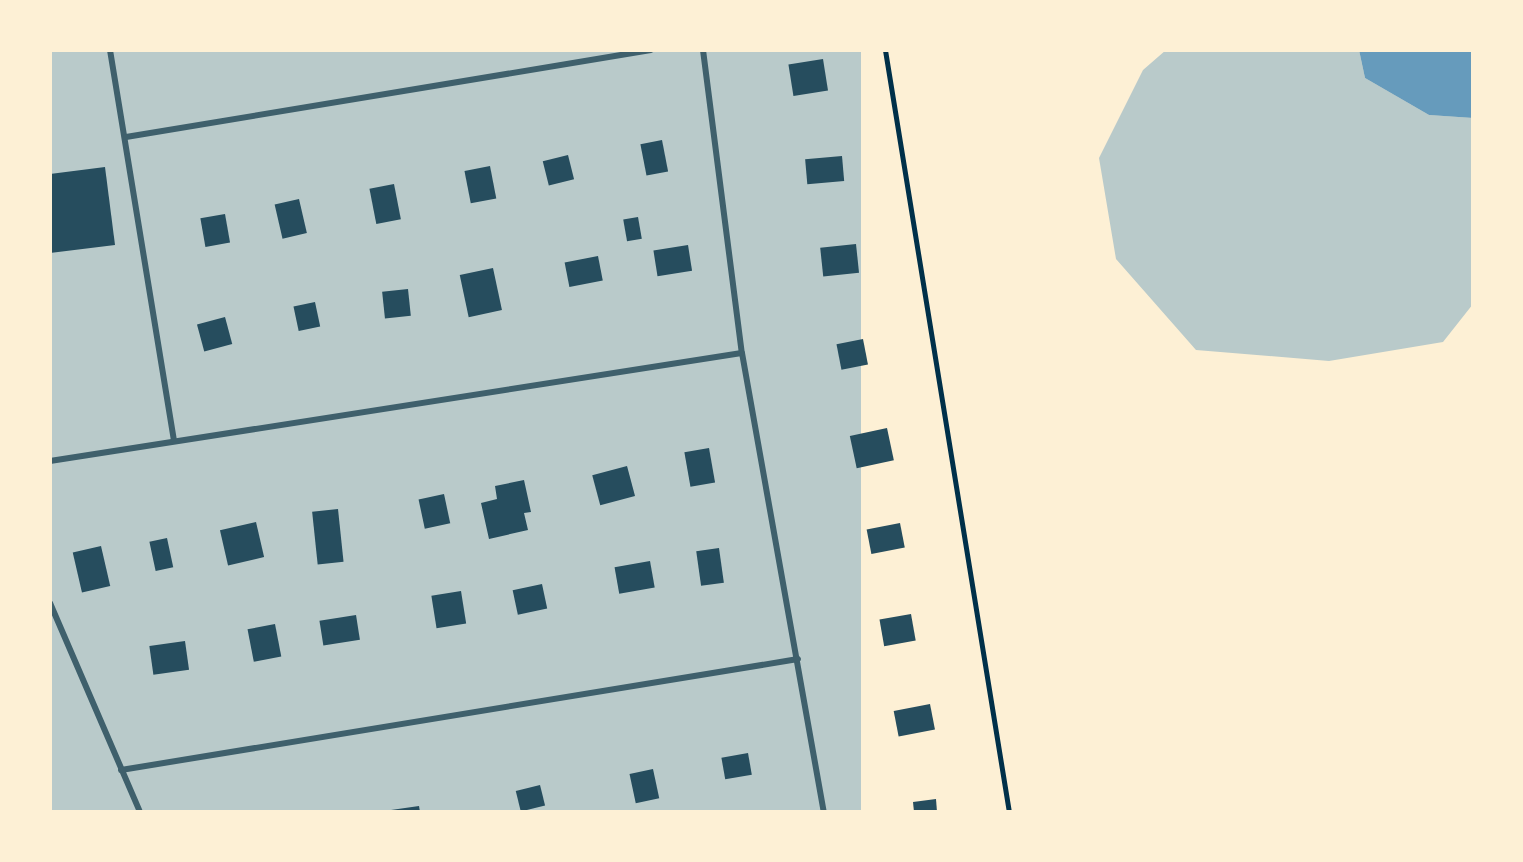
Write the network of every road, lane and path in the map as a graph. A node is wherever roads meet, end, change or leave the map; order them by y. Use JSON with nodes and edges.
{"nodes":[{"id":1,"x":110,"y":50,"type":"edge"},
{"id":2,"x":651,"y":50,"type":"edge"},
{"id":3,"x":703,"y":50,"type":"edge"},
{"id":4,"x":885,"y":50,"type":"edge"},
{"id":5,"x":126,"y":137,"type":"junction"},
{"id":6,"x":742,"y":353,"type":"junction"},
{"id":7,"x":174,"y":440,"type":"junction"},
{"id":8,"x":50,"y":461,"type":"edge"},
{"id":9,"x":50,"y":603,"type":"edge"},
{"id":10,"x":798,"y":659,"type":"junction"},
{"id":11,"x":121,"y":770,"type":"junction"},
{"id":12,"x":140,"y":812,"type":"edge"},
{"id":13,"x":824,"y":812,"type":"edge"},
{"id":14,"x":1009,"y":812,"type":"edge"}],
"edges":[{"from":1,"to":5,"type":"lane"},
{"from":2,"to":5,"type":"lane"},
{"from":3,"to":6,"type":"lane"},
{"from":4,"to":14,"type":"path"},
{"from":5,"to":7,"type":"lane"},
{"from":6,"to":7,"type":"lane"},
{"from":6,"to":10,"type":"lane"},
{"from":7,"to":8,"type":"lane"},
{"from":9,"to":11,"type":"lane"},
{"from":10,"to":11,"type":"lane"},
{"from":10,"to":13,"type":"lane"},
{"from":11,"to":12,"type":"lane"}]}
